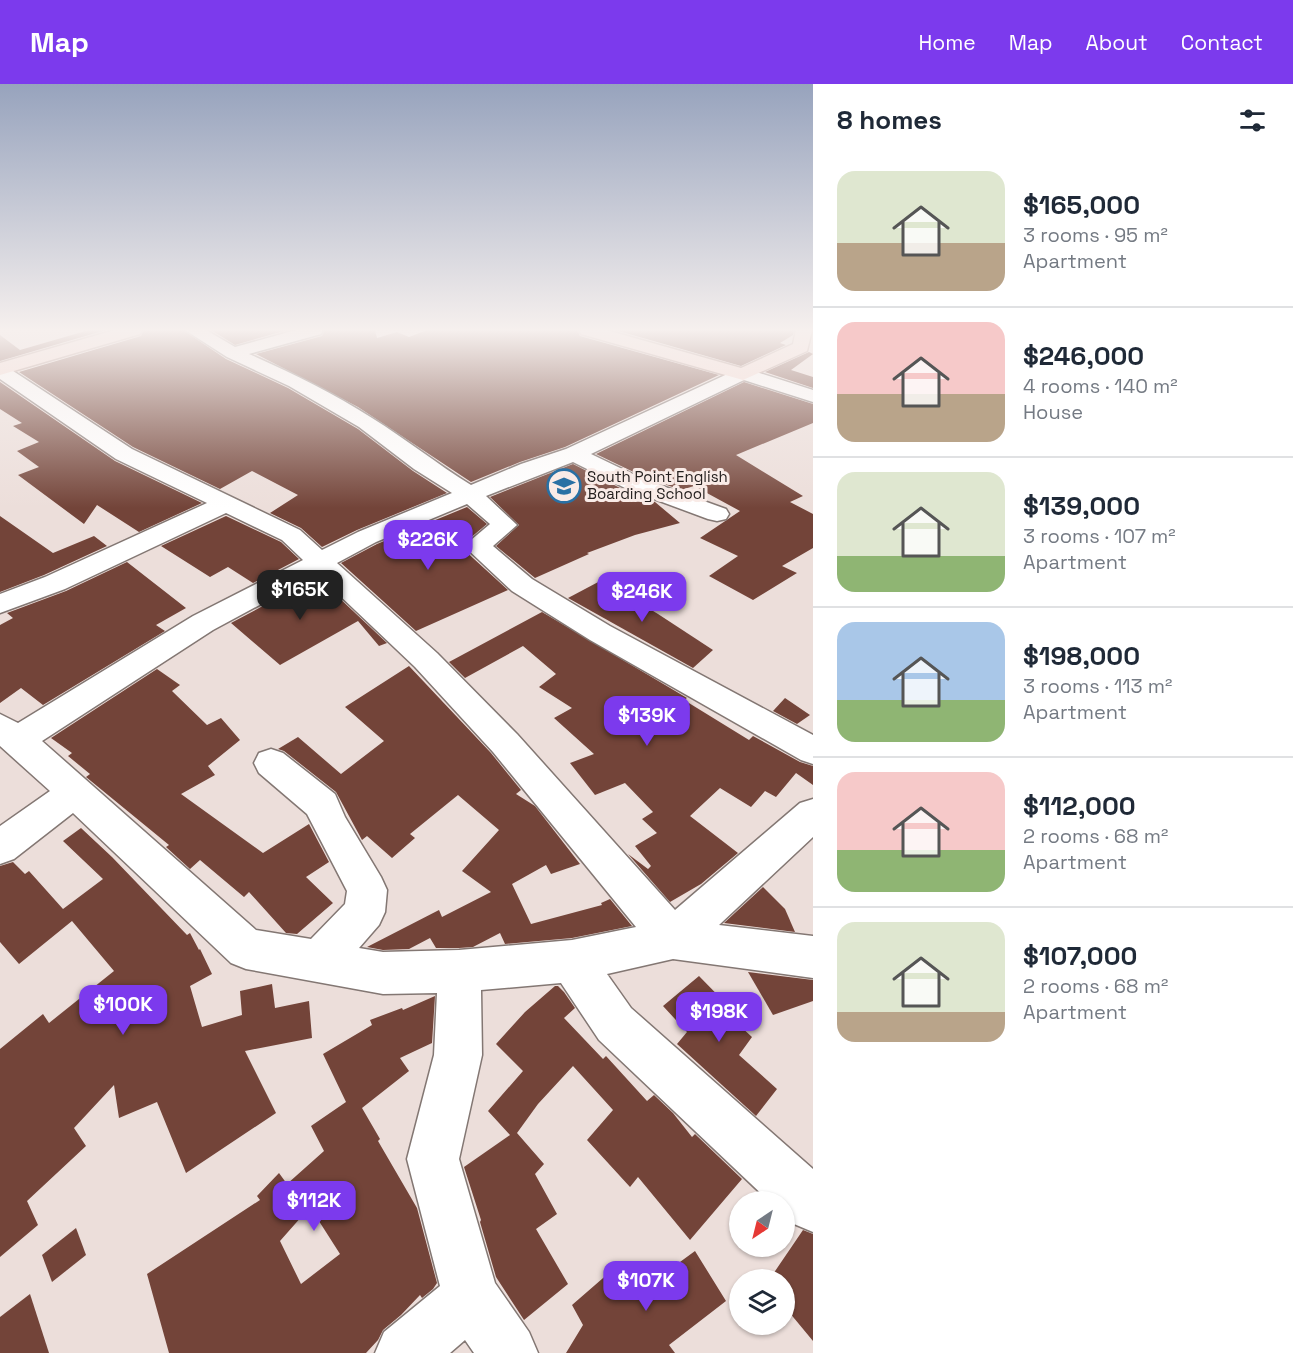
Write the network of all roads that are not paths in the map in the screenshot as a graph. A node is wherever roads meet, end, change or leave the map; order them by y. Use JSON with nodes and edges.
{"nodes":[{"id":1,"x":28,"y":389,"type":"edge"},
{"id":2,"x":308,"y":389,"type":"edge"},
{"id":3,"x":712,"y":389,"type":"edge"},
{"id":4,"x":791,"y":389,"type":"edge"},
{"id":5,"x":813,"y":396,"type":"edge"},
{"id":6,"x":574,"y":454,"type":"junction"},
{"id":7,"x":470,"y":494,"type":"junction"},
{"id":8,"x":226,"y":503,"type":"junction"},
{"id":9,"x":717,"y":514,"type":"dead end"},
{"id":10,"x":320,"y":560,"type":"junction"},
{"id":11,"x":0,"y":604,"type":"edge"},
{"id":12,"x":9,"y":734,"type":"edge"},
{"id":13,"x":813,"y":751,"type":"edge"},
{"id":14,"x":271,"y":762,"type":"dead end"},
{"id":15,"x":75,"y":792,"type":"junction"},
{"id":16,"x":813,"y":814,"type":"edge"},
{"id":17,"x":0,"y":847,"type":"edge"},
{"id":18,"x":673,"y":939,"type":"junction"},
{"id":19,"x":813,"y":957,"type":"edge"},
{"id":20,"x":319,"y":962,"type":"junction"},
{"id":21,"x":572,"y":962,"type":"junction"},
{"id":22,"x":459,"y":971,"type":"junction"},
{"id":23,"x":813,"y":1205,"type":"edge"},
{"id":24,"x":471,"y":1297,"type":"junction"},
{"id":25,"x":405,"y":1353,"type":"edge"},
{"id":26,"x":508,"y":1353,"type":"edge"}],
"edges":[{"from":1,"to":8,"type":"street"},
{"from":2,"to":7,"type":"street"},
{"from":3,"to":6,"type":"street"},
{"from":4,"to":5,"type":"street"},
{"from":6,"to":7,"type":"street"},
{"from":6,"to":9,"type":"street"},
{"from":7,"to":10,"type":"street"},
{"from":7,"to":13,"type":"street"},
{"from":8,"to":10,"type":"street"},
{"from":8,"to":11,"type":"street"},
{"from":10,"to":12,"type":"street"},
{"from":10,"to":18,"type":"street"},
{"from":12,"to":15,"type":"street"},
{"from":14,"to":20,"type":"street"},
{"from":15,"to":17,"type":"street"},
{"from":15,"to":20,"type":"street"},
{"from":16,"to":18,"type":"street"},
{"from":18,"to":19,"type":"street"},
{"from":18,"to":21,"type":"street"},
{"from":20,"to":22,"type":"street"},
{"from":21,"to":22,"type":"street"},
{"from":21,"to":23,"type":"street"},
{"from":22,"to":24,"type":"street"},
{"from":24,"to":25,"type":"street"},
{"from":24,"to":26,"type":"street"}]}
